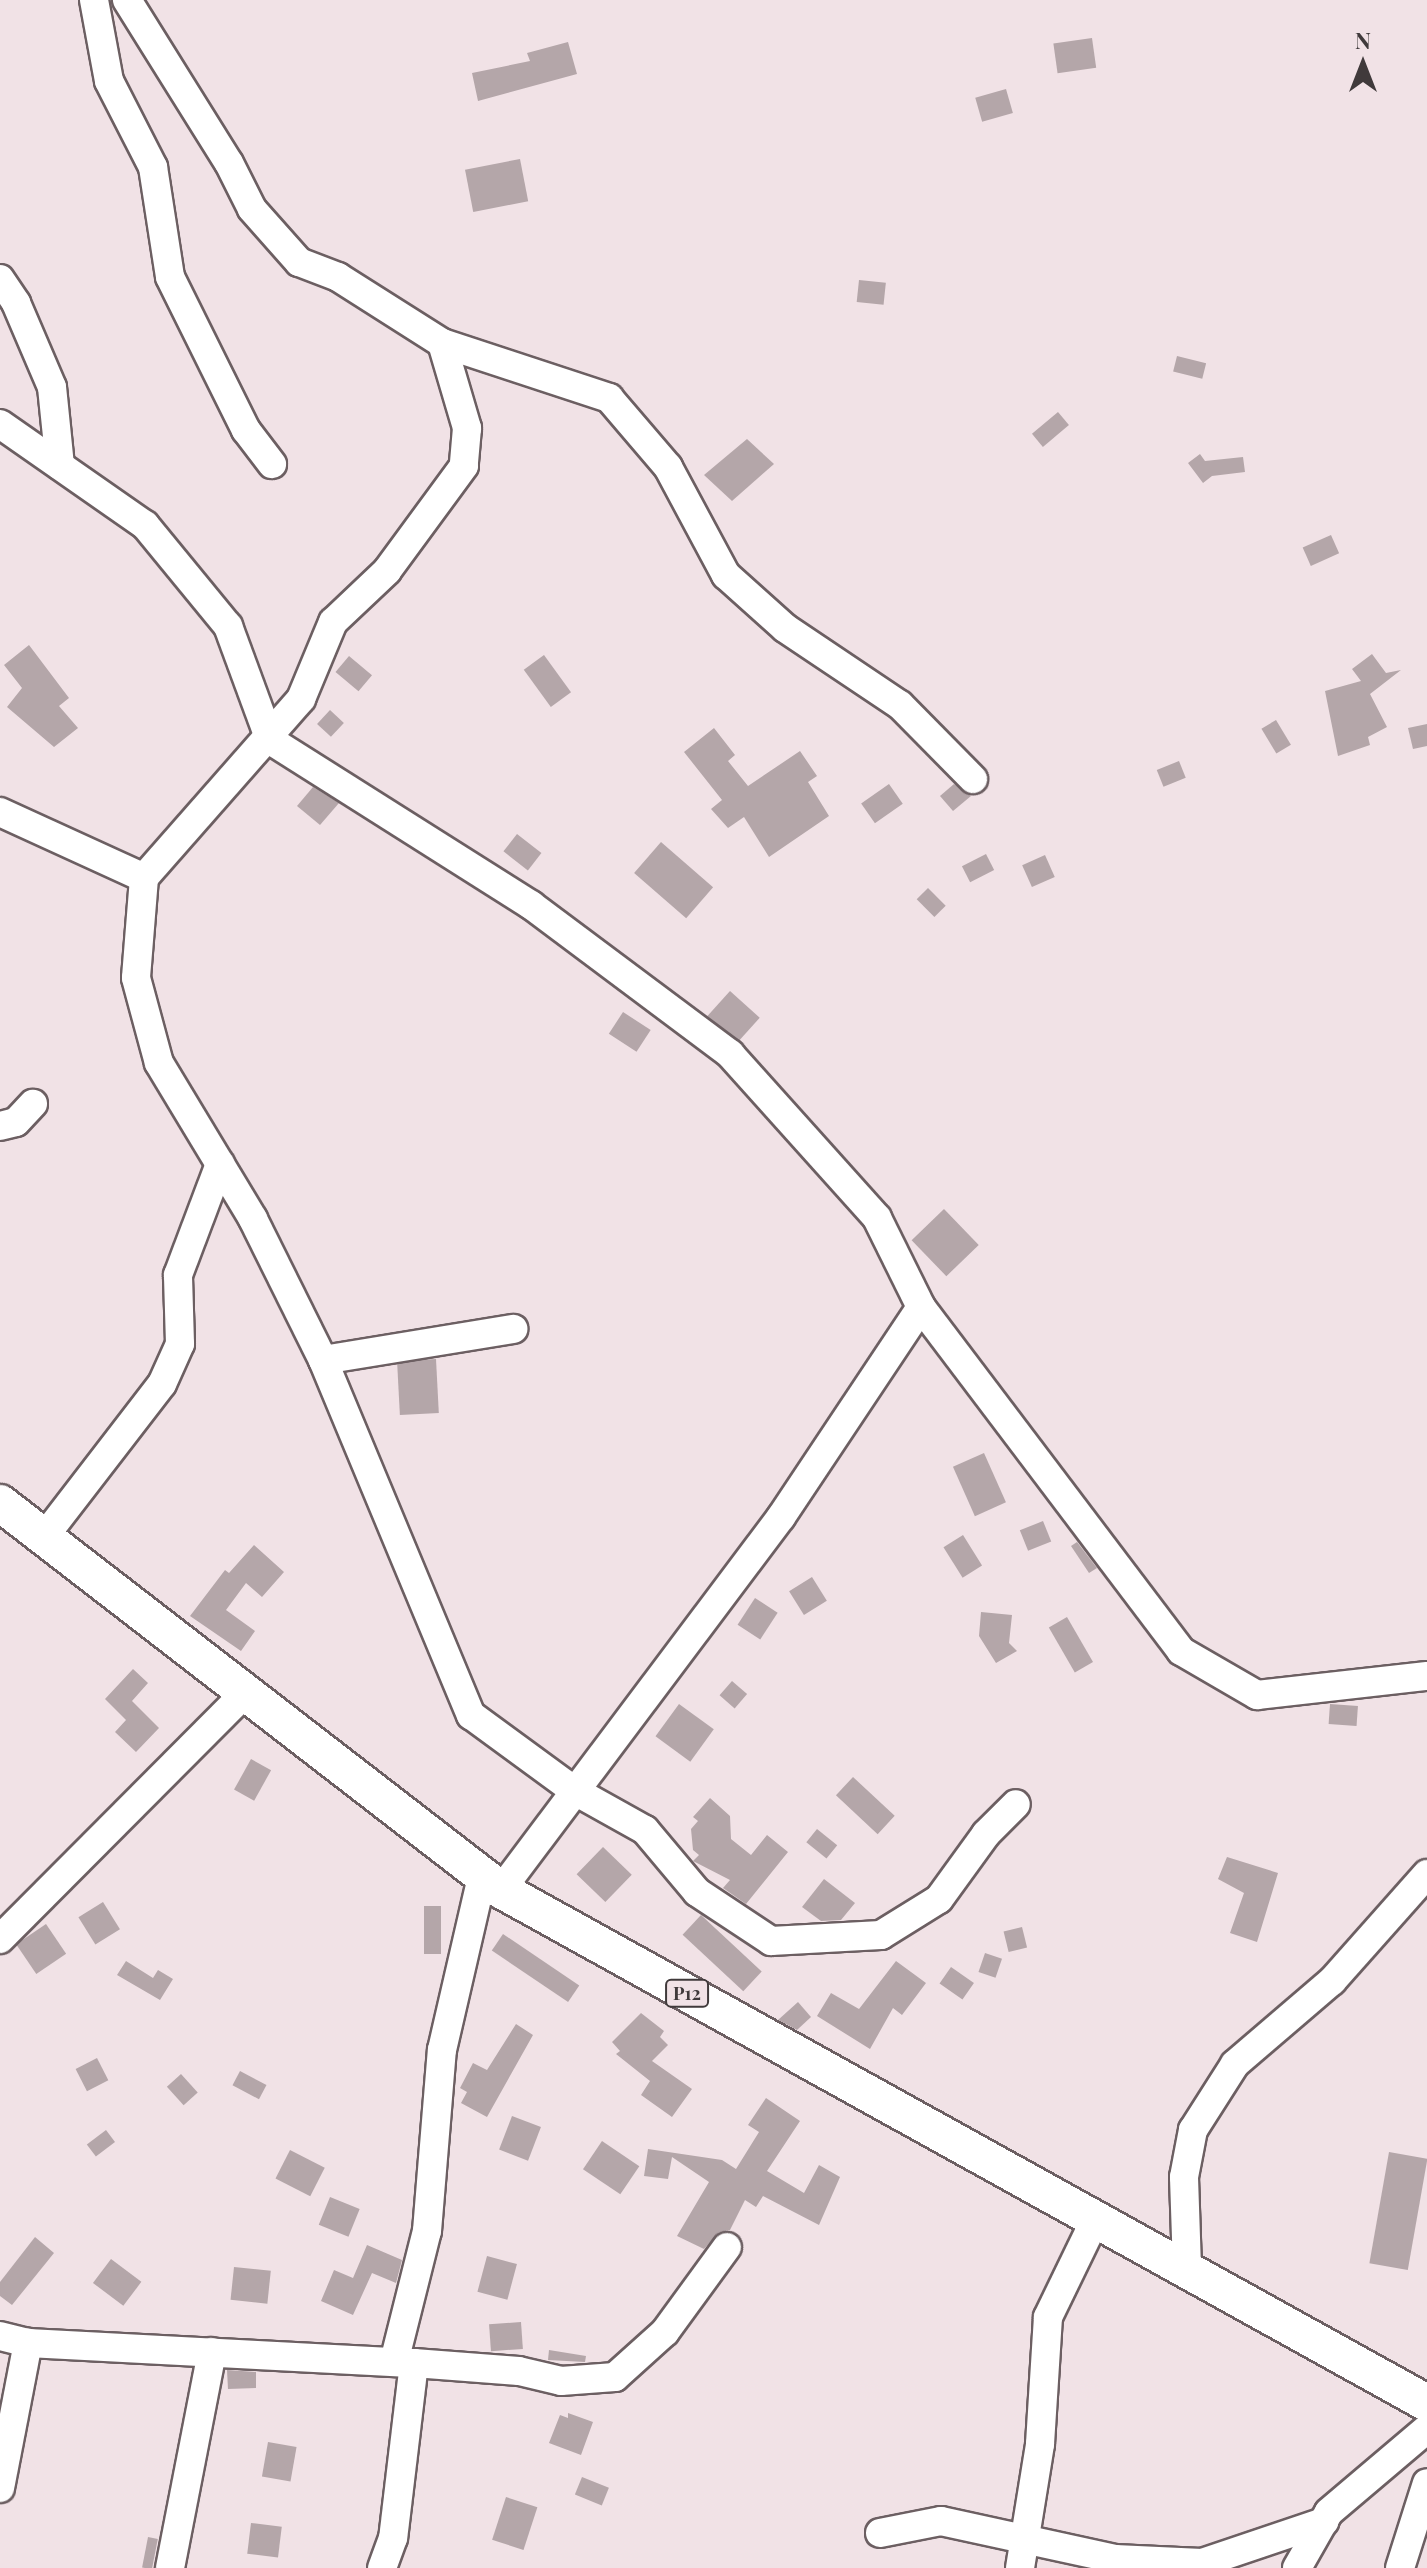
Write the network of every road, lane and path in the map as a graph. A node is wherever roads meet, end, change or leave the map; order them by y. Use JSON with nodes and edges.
{"nodes":[{"id":1,"x":94,"y":0,"type":"edge"},
{"id":2,"x":127,"y":0,"type":"edge"},
{"id":3,"x":0,"y":279,"type":"edge"},
{"id":4,"x":442,"y":343,"type":"junction"},
{"id":5,"x":0,"y":424,"type":"edge"},
{"id":6,"x":272,"y":464,"type":"dead end"},
{"id":7,"x":60,"y":466,"type":"junction"},
{"id":8,"x":270,"y":740,"type":"junction"},
{"id":9,"x":973,"y":779,"type":"dead end"},
{"id":10,"x":0,"y":812,"type":"edge"},
{"id":11,"x":144,"y":878,"type":"junction"},
{"id":12,"x":33,"y":1104,"type":"dead end"},
{"id":13,"x":0,"y":1126,"type":"edge"},
{"id":14,"x":220,"y":1164,"type":"junction"},
{"id":15,"x":921,"y":1307,"type":"junction"},
{"id":16,"x":513,"y":1329,"type":"dead end"},
{"id":17,"x":323,"y":1360,"type":"junction"},
{"id":18,"x":0,"y":1503,"type":"edge"},
{"id":19,"x":44,"y":1537,"type":"junction"},
{"id":20,"x":1427,"y":1676,"type":"edge"},
{"id":21,"x":243,"y":1695,"type":"junction"},
{"id":22,"x":575,"y":1791,"type":"junction"},
{"id":23,"x":1016,"y":1804,"type":"dead end"},
{"id":24,"x":1427,"y":1874,"type":"edge"},
{"id":25,"x":491,"y":1884,"type":"junction"},
{"id":26,"x":0,"y":1939,"type":"edge"},
{"id":27,"x":1096,"y":2218,"type":"junction"},
{"id":28,"x":727,"y":2247,"type":"dead end"},
{"id":29,"x":1187,"y":2268,"type":"junction"},
{"id":30,"x":0,"y":2336,"type":"edge"},
{"id":31,"x":28,"y":2343,"type":"junction"},
{"id":32,"x":212,"y":2352,"type":"junction"},
{"id":33,"x":404,"y":2362,"type":"junction"},
{"id":34,"x":1422,"y":2394,"type":"edge"},
{"id":35,"x":1427,"y":2429,"type":"edge"},
{"id":36,"x":1427,"y":2483,"type":"edge"},
{"id":37,"x":0,"y":2488,"type":"edge"},
{"id":38,"x":1324,"y":2522,"type":"junction"},
{"id":39,"x":880,"y":2533,"type":"dead end"},
{"id":40,"x":1025,"y":2535,"type":"junction"},
{"id":41,"x":170,"y":2568,"type":"edge"},
{"id":42,"x":382,"y":2568,"type":"edge"},
{"id":43,"x":1020,"y":2568,"type":"edge"},
{"id":44,"x":1297,"y":2568,"type":"edge"},
{"id":45,"x":1400,"y":2568,"type":"edge"}],
"edges":[{"from":1,"to":6,"type":"street"},
{"from":2,"to":4,"type":"street"},
{"from":3,"to":7,"type":"street"},
{"from":4,"to":8,"type":"street"},
{"from":4,"to":9,"type":"street"},
{"from":5,"to":7,"type":"street"},
{"from":7,"to":8,"type":"street"},
{"from":8,"to":11,"type":"street"},
{"from":8,"to":15,"type":"street"},
{"from":10,"to":11,"type":"street"},
{"from":11,"to":14,"type":"street"},
{"from":12,"to":13,"type":"street"},
{"from":14,"to":17,"type":"street"},
{"from":14,"to":19,"type":"street"},
{"from":15,"to":20,"type":"street"},
{"from":15,"to":22,"type":"street"},
{"from":16,"to":17,"type":"street"},
{"from":17,"to":22,"type":"street"},
{"from":18,"to":19,"type":"main road","number":"P12"},
{"from":19,"to":21,"type":"main road","number":"P12"},
{"from":21,"to":25,"type":"main road","number":"P12"},
{"from":21,"to":26,"type":"street"},
{"from":22,"to":23,"type":"street"},
{"from":22,"to":25,"type":"street"},
{"from":24,"to":29,"type":"street"},
{"from":25,"to":27,"type":"main road","number":"P12"},
{"from":25,"to":33,"type":"street"},
{"from":27,"to":29,"type":"main road","number":"P12"},
{"from":27,"to":40,"type":"street"},
{"from":28,"to":33,"type":"street"},
{"from":29,"to":34,"type":"main road","number":"P12"},
{"from":30,"to":31,"type":"street"},
{"from":31,"to":32,"type":"street"},
{"from":31,"to":37,"type":"street"},
{"from":32,"to":33,"type":"street"},
{"from":32,"to":41,"type":"street"},
{"from":33,"to":42,"type":"street"},
{"from":35,"to":38,"type":"street"},
{"from":36,"to":45,"type":"street"},
{"from":38,"to":40,"type":"street"},
{"from":38,"to":44,"type":"street"},
{"from":39,"to":40,"type":"street"},
{"from":40,"to":43,"type":"street"}]}
